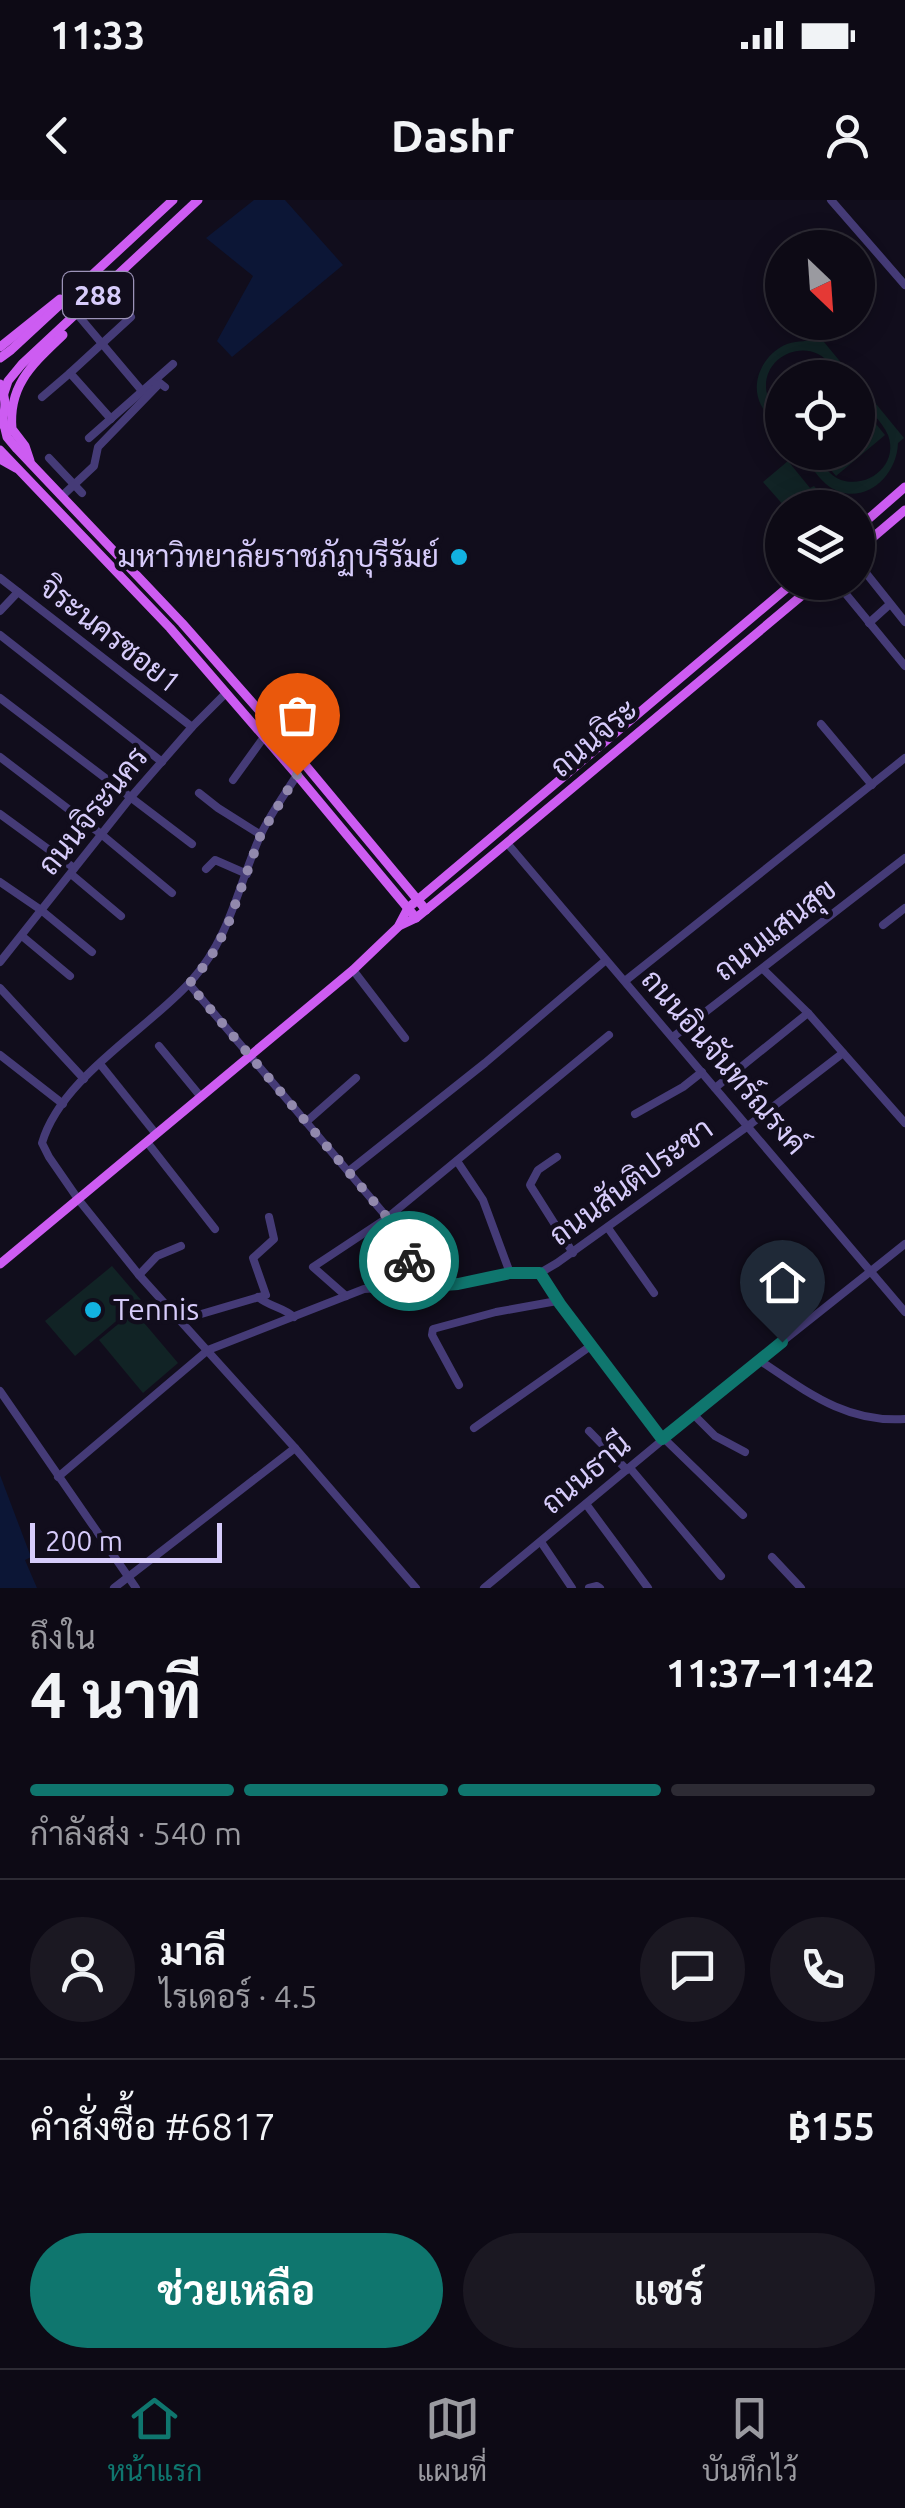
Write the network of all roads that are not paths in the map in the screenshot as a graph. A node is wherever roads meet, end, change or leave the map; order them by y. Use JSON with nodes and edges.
{"nodes":[{"id":1,"x":173,"y":200,"type":"edge"},
{"id":2,"x":198,"y":200,"type":"edge"},
{"id":3,"x":831,"y":200,"type":"edge"},
{"id":4,"x":81,"y":286,"type":"junction"},
{"id":5,"x":905,"y":286,"type":"edge"},
{"id":6,"x":77,"y":315,"type":"junction"},
{"id":7,"x":132,"y":317,"type":"dead end"},
{"id":8,"x":103,"y":344,"type":"junction"},
{"id":9,"x":0,"y":347,"type":"edge"},
{"id":10,"x":0,"y":358,"type":"edge"},
{"id":11,"x":173,"y":364,"type":"dead end"},
{"id":12,"x":70,"y":373,"type":"junction"},
{"id":13,"x":165,"y":387,"type":"dead end"},
{"id":14,"x":2,"y":388,"type":"edge"},
{"id":15,"x":142,"y":390,"type":"junction"},
{"id":16,"x":42,"y":397,"type":"dead end"},
{"id":17,"x":111,"y":418,"type":"junction"},
{"id":18,"x":1,"y":422,"type":"edge"},
{"id":19,"x":119,"y":425,"type":"junction"},
{"id":20,"x":128,"y":432,"type":"dead end"},
{"id":21,"x":90,"y":438,"type":"dead end"},
{"id":22,"x":0,"y":450,"type":"edge"},
{"id":23,"x":49,"y":458,"type":"dead end"},
{"id":24,"x":0,"y":459,"type":"edge"},
{"id":25,"x":28,"y":469,"type":"junction"},
{"id":26,"x":40,"y":482,"type":"junction"},
{"id":27,"x":74,"y":485,"type":"junction"},
{"id":28,"x":905,"y":487,"type":"edge"},
{"id":29,"x":82,"y":493,"type":"dead end"},
{"id":30,"x":62,"y":496,"type":"junction"},
{"id":31,"x":905,"y":510,"type":"edge"},
{"id":32,"x":875,"y":513,"type":"edge"},
{"id":33,"x":875,"y":536,"type":"edge"},
{"id":34,"x":0,"y":578,"type":"edge"},
{"id":35,"x":875,"y":585,"type":"edge"},
{"id":36,"x":18,"y":592,"type":"junction"},
{"id":37,"x":773,"y":600,"type":"edge"},
{"id":38,"x":797,"y":600,"type":"edge"},
{"id":39,"x":851,"y":600,"type":"edge"},
{"id":40,"x":890,"y":604,"type":"junction"},
{"id":41,"x":0,"y":611,"type":"edge"},
{"id":42,"x":869,"y":622,"type":"junction"},
{"id":43,"x":905,"y":622,"type":"edge"},
{"id":44,"x":0,"y":635,"type":"edge"},
{"id":45,"x":904,"y":663,"type":"edge"},
{"id":46,"x":682,"y":678,"type":"junction"},
{"id":47,"x":670,"y":688,"type":"junction"},
{"id":48,"x":692,"y":689,"type":"junction"},
{"id":49,"x":226,"y":692,"type":"junction"},
{"id":50,"x":0,"y":698,"type":"edge"},
{"id":51,"x":680,"y":699,"type":"junction"},
{"id":52,"x":821,"y":724,"type":"dead end"},
{"id":53,"x":192,"y":727,"type":"junction"},
{"id":54,"x":264,"y":736,"type":"junction"},
{"id":55,"x":0,"y":757,"type":"edge"},
{"id":56,"x":905,"y":758,"type":"edge"},
{"id":57,"x":162,"y":762,"type":"junction"},
{"id":58,"x":297,"y":775,"type":"junction"},
{"id":59,"x":233,"y":780,"type":"dead end"},
{"id":60,"x":872,"y":785,"type":"junction"},
{"id":61,"x":198,"y":793,"type":"dead end"},
{"id":62,"x":130,"y":797,"type":"junction"},
{"id":63,"x":0,"y":814,"type":"edge"},
{"id":64,"x":101,"y":834,"type":"junction"},
{"id":65,"x":261,"y":834,"type":"junction"},
{"id":66,"x":507,"y":843,"type":"junction"},
{"id":67,"x":192,"y":844,"type":"dead end"},
{"id":68,"x":905,"y":858,"type":"edge"},
{"id":69,"x":206,"y":869,"type":"dead end"},
{"id":70,"x":72,"y":871,"type":"junction"},
{"id":71,"x":247,"y":874,"type":"junction"},
{"id":72,"x":0,"y":882,"type":"edge"},
{"id":73,"x":172,"y":893,"type":"dead end"},
{"id":74,"x":418,"y":900,"type":"junction"},
{"id":75,"x":408,"y":908,"type":"junction"},
{"id":76,"x":905,"y":908,"type":"edge"},
{"id":77,"x":41,"y":910,"type":"junction"},
{"id":78,"x":426,"y":910,"type":"junction"},
{"id":79,"x":120,"y":916,"type":"dead end"},
{"id":80,"x":416,"y":918,"type":"junction"},
{"id":81,"x":883,"y":925,"type":"dead end"},
{"id":82,"x":398,"y":927,"type":"junction"},
{"id":83,"x":22,"y":936,"type":"junction"},
{"id":84,"x":0,"y":942,"type":"edge"},
{"id":85,"x":11,"y":950,"type":"junction"},
{"id":86,"x":92,"y":952,"type":"dead end"},
{"id":87,"x":606,"y":960,"type":"junction"},
{"id":88,"x":0,"y":962,"type":"edge"},
{"id":89,"x":764,"y":968,"type":"junction"},
{"id":90,"x":353,"y":970,"type":"junction"},
{"id":91,"x":70,"y":976,"type":"dead end"},
{"id":92,"x":624,"y":981,"type":"junction"},
{"id":93,"x":189,"y":984,"type":"junction"},
{"id":94,"x":0,"y":988,"type":"edge"},
{"id":95,"x":808,"y":1013,"type":"junction"},
{"id":96,"x":609,"y":1035,"type":"dead end"},
{"id":97,"x":672,"y":1037,"type":"junction"},
{"id":98,"x":405,"y":1038,"type":"dead end"},
{"id":99,"x":160,"y":1046,"type":"dead end"},
{"id":100,"x":843,"y":1052,"type":"junction"},
{"id":101,"x":0,"y":1055,"type":"edge"},
{"id":102,"x":250,"y":1056,"type":"junction"},
{"id":103,"x":100,"y":1064,"type":"junction"},
{"id":104,"x":702,"y":1072,"type":"junction"},
{"id":105,"x":356,"y":1078,"type":"dead end"},
{"id":106,"x":84,"y":1079,"type":"junction"},
{"id":107,"x":715,"y":1088,"type":"junction"},
{"id":108,"x":201,"y":1097,"type":"junction"},
{"id":109,"x":62,"y":1104,"type":"junction"},
{"id":110,"x":635,"y":1114,"type":"dead end"},
{"id":111,"x":306,"y":1122,"type":"junction"},
{"id":112,"x":905,"y":1123,"type":"edge"},
{"id":113,"x":748,"y":1126,"type":"junction"},
{"id":114,"x":156,"y":1134,"type":"junction"},
{"id":115,"x":147,"y":1142,"type":"junction"},
{"id":116,"x":557,"y":1157,"type":"dead end"},
{"id":117,"x":456,"y":1161,"type":"junction"},
{"id":118,"x":349,"y":1172,"type":"junction"},
{"id":119,"x":78,"y":1199,"type":"junction"},
{"id":120,"x":268,"y":1216,"type":"dead end"},
{"id":121,"x":387,"y":1218,"type":"junction"},
{"id":122,"x":216,"y":1228,"type":"dead end"},
{"id":123,"x":608,"y":1228,"type":"junction"},
{"id":124,"x":905,"y":1244,"type":"edge"},
{"id":125,"x":181,"y":1246,"type":"dead end"},
{"id":126,"x":573,"y":1253,"type":"junction"},
{"id":127,"x":0,"y":1264,"type":"edge"},
{"id":128,"x":872,"y":1271,"type":"junction"},
{"id":129,"x":510,"y":1273,"type":"junction"},
{"id":130,"x":540,"y":1273,"type":"junction"},
{"id":131,"x":140,"y":1275,"type":"junction"},
{"id":132,"x":415,"y":1287,"type":"junction"},
{"id":133,"x":654,"y":1294,"type":"dead end"},
{"id":134,"x":346,"y":1296,"type":"junction"},
{"id":135,"x":258,"y":1297,"type":"junction"},
{"id":136,"x":557,"y":1301,"type":"junction"},
{"id":137,"x":905,"y":1312,"type":"edge"},
{"id":138,"x":294,"y":1316,"type":"junction"},
{"id":139,"x":182,"y":1320,"type":"junction"},
{"id":140,"x":592,"y":1346,"type":"junction"},
{"id":141,"x":208,"y":1350,"type":"junction"},
{"id":142,"x":759,"y":1360,"type":"junction"},
{"id":143,"x":459,"y":1385,"type":"dead end"},
{"id":144,"x":0,"y":1391,"type":"edge"},
{"id":145,"x":694,"y":1415,"type":"junction"},
{"id":146,"x":905,"y":1419,"type":"edge"},
{"id":147,"x":474,"y":1428,"type":"dead end"},
{"id":148,"x":589,"y":1430,"type":"dead end"},
{"id":149,"x":662,"y":1439,"type":"junction"},
{"id":150,"x":295,"y":1448,"type":"junction"},
{"id":151,"x":745,"y":1452,"type":"dead end"},
{"id":152,"x":629,"y":1469,"type":"junction"},
{"id":153,"x":58,"y":1477,"type":"junction"},
{"id":154,"x":586,"y":1504,"type":"junction"},
{"id":155,"x":743,"y":1515,"type":"dead end"},
{"id":156,"x":541,"y":1542,"type":"junction"},
{"id":157,"x":772,"y":1557,"type":"dead end"},
{"id":158,"x":721,"y":1576,"type":"dead end"},
{"id":159,"x":128,"y":1578,"type":"junction"},
{"id":160,"x":114,"y":1588,"type":"edge"},
{"id":161,"x":136,"y":1588,"type":"edge"},
{"id":162,"x":416,"y":1588,"type":"edge"},
{"id":163,"x":484,"y":1588,"type":"edge"},
{"id":164,"x":572,"y":1588,"type":"edge"},
{"id":165,"x":589,"y":1588,"type":"edge"},
{"id":166,"x":600,"y":1588,"type":"edge"},
{"id":167,"x":648,"y":1588,"type":"edge"},
{"id":168,"x":801,"y":1588,"type":"edge"}],
"edges":[{"from":1,"to":4,"type":"main road","number":"288"},
{"from":2,"to":6,"type":"main road","number":"288"},
{"from":3,"to":5,"type":"street"},
{"from":4,"to":9,"type":"main road"},
{"from":4,"to":10,"type":"main road","number":"288"},
{"from":6,"to":8,"type":"street"},
{"from":6,"to":14,"type":"main road","number":"288"},
{"from":6,"to":25,"type":"main road"},
{"from":7,"to":8,"type":"street"},
{"from":8,"to":12,"type":"street"},
{"from":8,"to":15,"type":"street"},
{"from":11,"to":15,"type":"street"},
{"from":12,"to":16,"type":"street"},
{"from":12,"to":17,"type":"street"},
{"from":13,"to":19,"type":"street"},
{"from":14,"to":18,"type":"main road"},
{"from":15,"to":17,"type":"street"},
{"from":17,"to":21,"type":"street"},
{"from":18,"to":25,"type":"main road"},
{"from":19,"to":20,"type":"street"},
{"from":19,"to":27,"type":"street"},
{"from":22,"to":25,"type":"main road"},
{"from":23,"to":27,"type":"street"},
{"from":24,"to":25,"type":"main road"},
{"from":25,"to":26,"type":"main road"},
{"from":26,"to":30,"type":"main road"},
{"from":26,"to":49,"type":"main road"},
{"from":27,"to":29,"type":"street"},
{"from":27,"to":30,"type":"street"},
{"from":28,"to":32,"type":"main road"},
{"from":30,"to":74,"type":"main road"},
{"from":31,"to":33,"type":"main road"},
{"from":34,"to":36,"type":"street","name":"จิระนครซอย1"},
{"from":35,"to":40,"type":"street"},
{"from":36,"to":41,"type":"street"},
{"from":36,"to":53,"type":"street","name":"จิระนครซอย1"},
{"from":37,"to":46,"type":"main road","name":"ถนนจิระ"},
{"from":38,"to":48,"type":"main road","name":"ถนนจิระ"},
{"from":39,"to":42,"type":"street"},
{"from":40,"to":42,"type":"street"},
{"from":40,"to":43,"type":"street"},
{"from":42,"to":45,"type":"street"},
{"from":44,"to":57,"type":"street"},
{"from":46,"to":47,"type":"main road","name":"ถนนจิระ"},
{"from":46,"to":48,"type":"main road"},
{"from":47,"to":51,"type":"main road"},
{"from":47,"to":74,"type":"main road","name":"ถนนจิระ"},
{"from":48,"to":51,"type":"main road","name":"ถนนจิระ"},
{"from":49,"to":53,"type":"street","name":"ถนนจิระนคร"},
{"from":49,"to":54,"type":"main road"},
{"from":50,"to":62,"type":"street"},
{"from":51,"to":66,"type":"main road","name":"ถนนจิระ"},
{"from":52,"to":60,"type":"street"},
{"from":53,"to":57,"type":"street","name":"ถนนจิระนคร"},
{"from":54,"to":58,"type":"main road"},
{"from":54,"to":59,"type":"street"},
{"from":55,"to":64,"type":"street"},
{"from":56,"to":60,"type":"street"},
{"from":57,"to":62,"type":"street","name":"ถนนจิระนคร"},
{"from":58,"to":65,"type":"street"},
{"from":58,"to":75,"type":"main road"},
{"from":60,"to":92,"type":"street"},
{"from":61,"to":65,"type":"street"},
{"from":62,"to":64,"type":"street","name":"ถนนจิระนคร"},
{"from":62,"to":67,"type":"street"},
{"from":63,"to":70,"type":"street"},
{"from":64,"to":70,"type":"street","name":"ถนนจิระนคร"},
{"from":64,"to":73,"type":"street"},
{"from":65,"to":71,"type":"street"},
{"from":66,"to":78,"type":"main road","name":"ถนนจิระ"},
{"from":66,"to":87,"type":"street","name":"ถนนอินจันทร์ณรงค์"},
{"from":68,"to":89,"type":"street","name":"ถนนแสนสุข"},
{"from":69,"to":71,"type":"street"},
{"from":70,"to":77,"type":"street","name":"ถนนจิระนคร"},
{"from":70,"to":79,"type":"street"},
{"from":71,"to":93,"type":"street"},
{"from":72,"to":77,"type":"street"},
{"from":74,"to":75,"type":"main road","name":"ถนนจิระ"},
{"from":74,"to":78,"type":"main road"},
{"from":75,"to":80,"type":"main road"},
{"from":75,"to":82,"type":"main road","name":"ถนนจิระ"},
{"from":76,"to":81,"type":"street"},
{"from":77,"to":83,"type":"street","name":"ถนนจิระนคร"},
{"from":77,"to":86,"type":"street"},
{"from":78,"to":80,"type":"main road","name":"ถนนจิระ"},
{"from":80,"to":82,"type":"main road","name":"ถนนจิระ"},
{"from":82,"to":90,"type":"main road","name":"ถนนจิระ"},
{"from":83,"to":85,"type":"street","name":"ถนนจิระนคร"},
{"from":83,"to":91,"type":"street"},
{"from":84,"to":85,"type":"street"},
{"from":85,"to":88,"type":"street","name":"ถนนจิระนคร"},
{"from":87,"to":92,"type":"street","name":"ถนนอินจันทร์ณรงค์"},
{"from":87,"to":118,"type":"street"},
{"from":89,"to":95,"type":"street"},
{"from":89,"to":97,"type":"street","name":"ถนนแสนสุข"},
{"from":90,"to":98,"type":"street"},
{"from":90,"to":102,"type":"main road","name":"ถนนจิระ"},
{"from":92,"to":97,"type":"street","name":"ถนนอินจันทร์ณรงค์"},
{"from":93,"to":102,"type":"street"},
{"from":93,"to":103,"type":"street"},
{"from":94,"to":106,"type":"street"},
{"from":95,"to":100,"type":"street"},
{"from":95,"to":107,"type":"street"},
{"from":96,"to":117,"type":"street"},
{"from":97,"to":104,"type":"street","name":"ถนนอินจันทร์ณรงค์"},
{"from":99,"to":108,"type":"street"},
{"from":100,"to":112,"type":"street"},
{"from":100,"to":113,"type":"street","name":"ถนนสันติประชา"},
{"from":101,"to":109,"type":"street"},
{"from":102,"to":108,"type":"main road","name":"ถนนจิระ"},
{"from":102,"to":111,"type":"street"},
{"from":103,"to":106,"type":"street"},
{"from":103,"to":114,"type":"street"},
{"from":104,"to":107,"type":"street","name":"ถนนอินจันทร์ณรงค์"},
{"from":104,"to":110,"type":"street"},
{"from":105,"to":111,"type":"street"},
{"from":106,"to":109,"type":"street"},
{"from":107,"to":113,"type":"street","name":"ถนนอินจันทร์ณรงค์"},
{"from":108,"to":114,"type":"main road","name":"ถนนจิระ"},
{"from":109,"to":119,"type":"street"},
{"from":111,"to":118,"type":"street"},
{"from":113,"to":123,"type":"street","name":"ถนนสันติประชา"},
{"from":113,"to":128,"type":"street","name":"ถนนอินจันทร์ณรงค์"},
{"from":114,"to":115,"type":"main road","name":"ถนนจิระ"},
{"from":115,"to":119,"type":"main road","name":"ถนนจิระ"},
{"from":115,"to":122,"type":"street"},
{"from":116,"to":126,"type":"street"},
{"from":117,"to":121,"type":"street"},
{"from":117,"to":129,"type":"street"},
{"from":118,"to":121,"type":"street"},
{"from":119,"to":127,"type":"main road","name":"ถนนจิระ"},
{"from":119,"to":131,"type":"street"},
{"from":120,"to":135,"type":"street"},
{"from":121,"to":132,"type":"street"},
{"from":121,"to":134,"type":"street"},
{"from":123,"to":126,"type":"street","name":"ถนนสันติประชา"},
{"from":123,"to":133,"type":"street"},
{"from":124,"to":128,"type":"street","name":"ถนนธานี"},
{"from":125,"to":131,"type":"street"},
{"from":126,"to":130,"type":"street","name":"ถนนสันติประชา"},
{"from":128,"to":137,"type":"street","name":"ถนนอินจันทร์ณรงค์"},
{"from":128,"to":142,"type":"street","name":"ถนนธานี"},
{"from":129,"to":130,"type":"street","name":"ถนนสันติประชา"},
{"from":129,"to":132,"type":"street","name":"ถนนสันติประชา"},
{"from":130,"to":136,"type":"street"},
{"from":131,"to":139,"type":"street"},
{"from":132,"to":134,"type":"street","name":"ถนนสันติประชา"},
{"from":134,"to":138,"type":"street","name":"ถนนสันติประชา"},
{"from":135,"to":138,"type":"street"},
{"from":135,"to":139,"type":"street"},
{"from":136,"to":140,"type":"street"},
{"from":136,"to":143,"type":"street"},
{"from":138,"to":141,"type":"street","name":"ถนนสันติประชา"},
{"from":139,"to":141,"type":"street"},
{"from":140,"to":147,"type":"street"},
{"from":140,"to":149,"type":"street"},
{"from":141,"to":150,"type":"street"},
{"from":141,"to":153,"type":"street","name":"ถนนสันติประชา"},
{"from":142,"to":145,"type":"street","name":"ถนนธานี"},
{"from":142,"to":146,"type":"street"},
{"from":144,"to":153,"type":"street"},
{"from":145,"to":149,"type":"street","name":"ถนนธานี"},
{"from":145,"to":151,"type":"street"},
{"from":148,"to":152,"type":"street"},
{"from":149,"to":152,"type":"street","name":"ถนนธานี"},
{"from":149,"to":155,"type":"street"},
{"from":150,"to":159,"type":"street"},
{"from":150,"to":162,"type":"street"},
{"from":152,"to":154,"type":"street","name":"ถนนธานี"},
{"from":152,"to":158,"type":"street"},
{"from":153,"to":159,"type":"street"},
{"from":154,"to":156,"type":"street","name":"ถนนธานี"},
{"from":154,"to":167,"type":"street"},
{"from":156,"to":163,"type":"street","name":"ถนนธานี"},
{"from":156,"to":164,"type":"street"},
{"from":157,"to":168,"type":"street"},
{"from":159,"to":160,"type":"street"},
{"from":159,"to":161,"type":"street"},
{"from":165,"to":166,"type":"street"}]}
